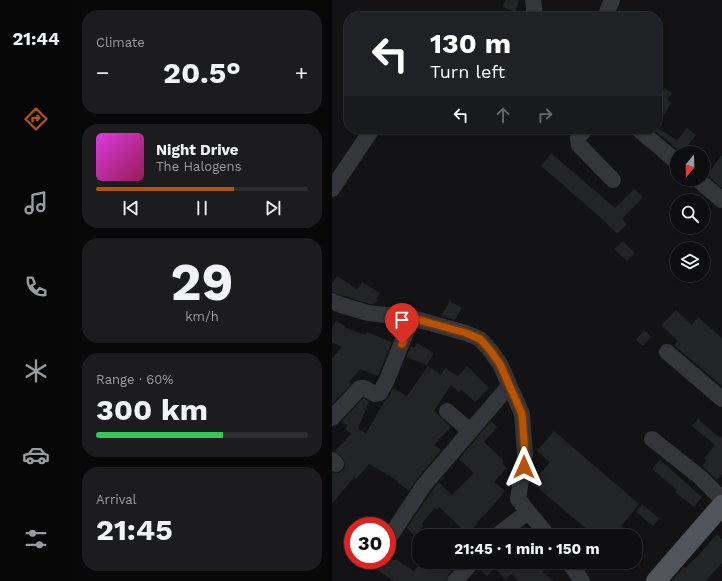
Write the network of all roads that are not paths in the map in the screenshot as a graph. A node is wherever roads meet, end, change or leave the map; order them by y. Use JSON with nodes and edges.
{"nodes":[{"id":1,"x":533,"y":0,"type":"edge"},
{"id":2,"x":612,"y":0,"type":"edge"},
{"id":3,"x":534,"y":12,"type":"edge"},
{"id":4,"x":608,"y":12,"type":"edge"},
{"id":5,"x":369,"y":134,"type":"edge"},
{"id":6,"x":582,"y":134,"type":"edge"},
{"id":7,"x":644,"y":134,"type":"edge"},
{"id":8,"x":670,"y":156,"type":"edge"},
{"id":9,"x":613,"y":180,"type":"dead end"},
{"id":10,"x":705,"y":186,"type":"edge"},
{"id":11,"x":332,"y":189,"type":"edge"},
{"id":12,"x":722,"y":200,"type":"edge"},
{"id":13,"x":332,"y":301,"type":"edge"},
{"id":14,"x":412,"y":318,"type":"junction"},
{"id":15,"x":667,"y":352,"type":"dead end"},
{"id":16,"x":509,"y":386,"type":"junction"},
{"id":17,"x":722,"y":399,"type":"edge"},
{"id":18,"x":447,"y":411,"type":"dead end"},
{"id":19,"x":332,"y":418,"type":"edge"},
{"id":20,"x":470,"y":431,"type":"junction"},
{"id":21,"x":652,"y":439,"type":"dead end"},
{"id":22,"x":722,"y":499,"type":"edge"},
{"id":23,"x":722,"y":505,"type":"edge"},
{"id":24,"x":528,"y":512,"type":"junction"},
{"id":25,"x":396,"y":527,"type":"edge"},
{"id":26,"x":505,"y":529,"type":"edge"},
{"id":27,"x":542,"y":529,"type":"edge"},
{"id":28,"x":466,"y":569,"type":"edge"},
{"id":29,"x":573,"y":569,"type":"edge"},
{"id":30,"x":456,"y":581,"type":"edge"},
{"id":31,"x":582,"y":581,"type":"edge"},
{"id":32,"x":656,"y":581,"type":"edge"}],
"edges":[{"from":1,"to":3,"type":"street"},
{"from":2,"to":4,"type":"street"},
{"from":5,"to":11,"type":"street"},
{"from":6,"to":9,"type":"street"},
{"from":7,"to":8,"type":"street"},
{"from":10,"to":12,"type":"street"},
{"from":13,"to":14,"type":"street"},
{"from":14,"to":16,"type":"street"},
{"from":14,"to":19,"type":"street"},
{"from":15,"to":17,"type":"street"},
{"from":16,"to":20,"type":"street"},
{"from":16,"to":24,"type":"street"},
{"from":18,"to":20,"type":"street"},
{"from":20,"to":25,"type":"street"},
{"from":21,"to":22,"type":"street"},
{"from":23,"to":32,"type":"main road"},
{"from":24,"to":26,"type":"street"},
{"from":24,"to":27,"type":"street"},
{"from":28,"to":30,"type":"street"},
{"from":29,"to":31,"type":"street"}]}
